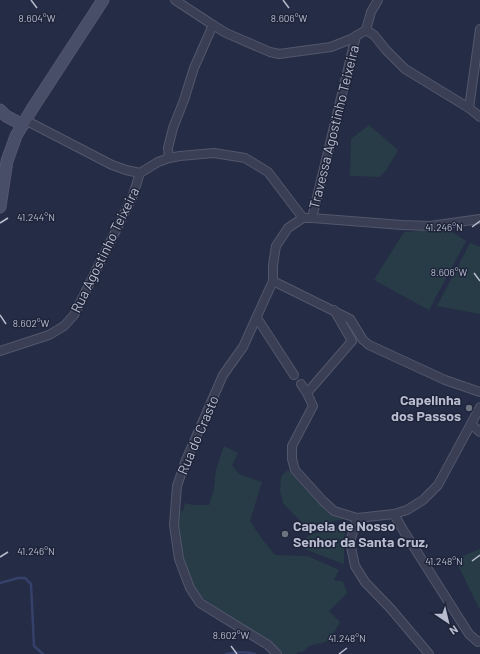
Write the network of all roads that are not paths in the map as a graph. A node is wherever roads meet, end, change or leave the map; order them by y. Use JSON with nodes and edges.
{"nodes":[{"id":1,"x":103,"y":0,"type":"edge"},
{"id":2,"x":175,"y":0,"type":"edge"},
{"id":3,"x":378,"y":0,"type":"edge"},
{"id":4,"x":213,"y":25,"type":"junction"},
{"id":5,"x":480,"y":29,"type":"edge"},
{"id":6,"x":366,"y":30,"type":"junction"},
{"id":7,"x":356,"y":36,"type":"junction"},
{"id":8,"x":469,"y":108,"type":"junction"},
{"id":9,"x":2,"y":115,"type":"edge"},
{"id":10,"x":480,"y":117,"type":"edge"},
{"id":11,"x":24,"y":122,"type":"junction"},
{"id":12,"x":169,"y":158,"type":"junction"},
{"id":13,"x":140,"y":173,"type":"junction"},
{"id":14,"x":0,"y":207,"type":"edge"},
{"id":15,"x":303,"y":218,"type":"junction"},
{"id":16,"x":312,"y":218,"type":"junction"},
{"id":17,"x":480,"y":219,"type":"edge"},
{"id":18,"x":273,"y":281,"type":"junction"},
{"id":19,"x":334,"y":310,"type":"junction"},
{"id":20,"x":257,"y":318,"type":"junction"},
{"id":21,"x":0,"y":351,"type":"edge"},
{"id":22,"x":294,"y":375,"type":"dead end"},
{"id":23,"x":301,"y":384,"type":"dead end"},
{"id":24,"x":480,"y":392,"type":"edge"},
{"id":25,"x":307,"y":393,"type":"junction"},
{"id":26,"x":480,"y":407,"type":"edge"},
{"id":27,"x":471,"y":424,"type":"junction"},
{"id":28,"x":480,"y":432,"type":"edge"},
{"id":29,"x":394,"y":514,"type":"junction"},
{"id":30,"x":357,"y":518,"type":"junction"},
{"id":31,"x":480,"y":641,"type":"edge"},
{"id":32,"x":277,"y":654,"type":"edge"},
{"id":33,"x":429,"y":654,"type":"edge"}],
"edges":[{"from":1,"to":11,"type":"street"},
{"from":2,"to":4,"type":"street"},
{"from":3,"to":6,"type":"street"},
{"from":4,"to":7,"type":"street"},
{"from":4,"to":12,"type":"street"},
{"from":5,"to":8,"type":"street"},
{"from":6,"to":7,"type":"street"},
{"from":6,"to":8,"type":"street"},
{"from":7,"to":16,"type":"street","name":"Travessa Agostinho Teixeira"},
{"from":8,"to":10,"type":"street"},
{"from":9,"to":11,"type":"street"},
{"from":11,"to":13,"type":"street"},
{"from":11,"to":14,"type":"street"},
{"from":12,"to":13,"type":"street"},
{"from":12,"to":15,"type":"street"},
{"from":13,"to":21,"type":"street","name":"Rua Agostinho Teixeira"},
{"from":15,"to":16,"type":"street"},
{"from":15,"to":18,"type":"street","name":"Rua do Crasto"},
{"from":16,"to":17,"type":"street"},
{"from":18,"to":19,"type":"street"},
{"from":18,"to":20,"type":"street","name":"Rua do Crasto"},
{"from":19,"to":24,"type":"street"},
{"from":19,"to":25,"type":"street"},
{"from":20,"to":22,"type":"street"},
{"from":20,"to":32,"type":"street","name":"Rua do Crasto"},
{"from":23,"to":25,"type":"street"},
{"from":25,"to":30,"type":"street"},
{"from":26,"to":27,"type":"street"},
{"from":27,"to":28,"type":"street"},
{"from":27,"to":29,"type":"street"},
{"from":29,"to":30,"type":"street"},
{"from":29,"to":31,"type":"street"},
{"from":30,"to":33,"type":"street"}]}
